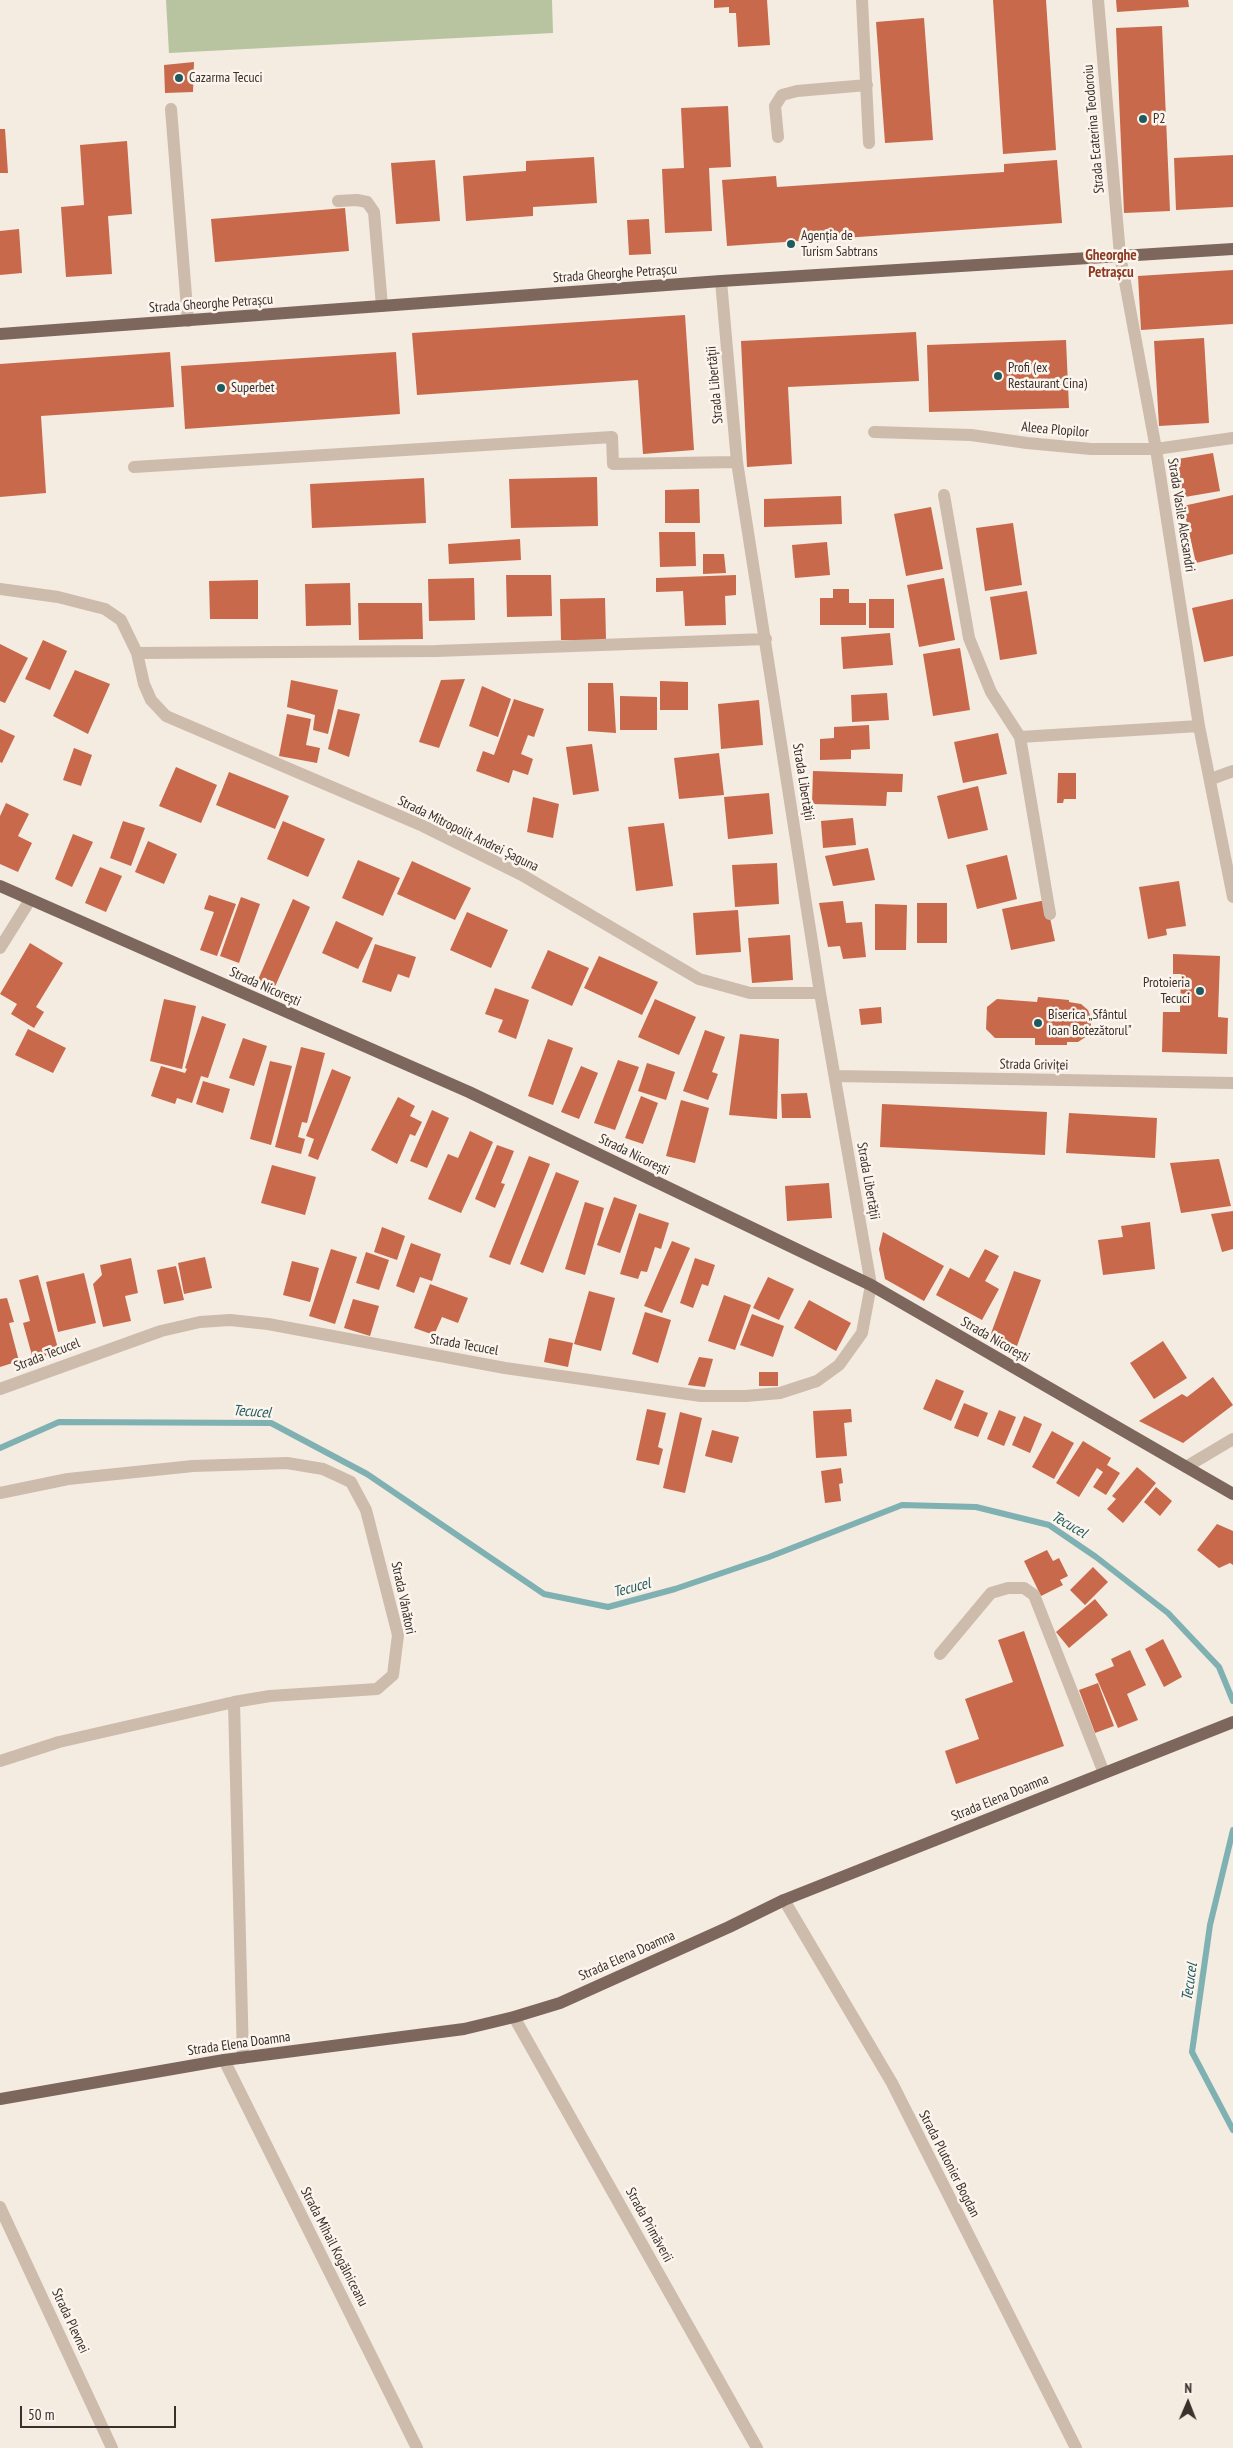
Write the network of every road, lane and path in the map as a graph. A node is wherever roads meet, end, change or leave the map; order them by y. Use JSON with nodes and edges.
{"nodes":[{"id":1,"x":862,"y":0,"type":"edge"},
{"id":2,"x":1098,"y":0,"type":"edge"},
{"id":3,"x":867,"y":85,"type":"junction"},
{"id":4,"x":171,"y":109,"type":"dead end"},
{"id":5,"x":778,"y":137,"type":"dead end"},
{"id":6,"x":869,"y":143,"type":"dead end"},
{"id":7,"x":338,"y":200,"type":"dead end"},
{"id":8,"x":1233,"y":249,"type":"edge"},
{"id":9,"x":1120,"y":255,"type":"junction"},
{"id":10,"x":721,"y":281,"type":"junction"},
{"id":11,"x":382,"y":306,"type":"junction"},
{"id":12,"x":188,"y":320,"type":"junction"},
{"id":13,"x":0,"y":334,"type":"edge"},
{"id":14,"x":874,"y":432,"type":"dead end"},
{"id":15,"x":1233,"y":438,"type":"edge"},
{"id":16,"x":1156,"y":449,"type":"junction"},
{"id":17,"x":737,"y":462,"type":"junction"},
{"id":18,"x":134,"y":467,"type":"dead end"},
{"id":19,"x":944,"y":495,"type":"dead end"},
{"id":20,"x":0,"y":589,"type":"edge"},
{"id":21,"x":766,"y":638,"type":"junction"},
{"id":22,"x":137,"y":653,"type":"junction"},
{"id":23,"x":1199,"y":726,"type":"junction"},
{"id":24,"x":1020,"y":737,"type":"junction"},
{"id":25,"x":1233,"y":771,"type":"edge"},
{"id":26,"x":1211,"y":779,"type":"junction"},
{"id":27,"x":0,"y":886,"type":"edge"},
{"id":28,"x":1233,"y":897,"type":"edge"},
{"id":29,"x":30,"y":900,"type":"junction"},
{"id":30,"x":1050,"y":914,"type":"dead end"},
{"id":31,"x":0,"y":948,"type":"edge"},
{"id":32,"x":820,"y":993,"type":"junction"},
{"id":33,"x":835,"y":1076,"type":"junction"},
{"id":34,"x":1233,"y":1083,"type":"edge"},
{"id":35,"x":871,"y":1285,"type":"junction"},
{"id":36,"x":0,"y":1389,"type":"edge"},
{"id":37,"x":1233,"y":1439,"type":"edge"},
{"id":38,"x":1186,"y":1467,"type":"junction"},
{"id":39,"x":0,"y":1493,"type":"edge"},
{"id":40,"x":1233,"y":1494,"type":"edge"},
{"id":41,"x":940,"y":1654,"type":"dead end"},
{"id":42,"x":234,"y":1702,"type":"junction"},
{"id":43,"x":1233,"y":1722,"type":"edge"},
{"id":44,"x":0,"y":1761,"type":"edge"},
{"id":45,"x":1104,"y":1773,"type":"junction"},
{"id":46,"x":784,"y":1900,"type":"junction"},
{"id":47,"x":514,"y":2017,"type":"junction"},
{"id":48,"x":242,"y":2058,"type":"junction"},
{"id":49,"x":224,"y":2060,"type":"junction"},
{"id":50,"x":0,"y":2099,"type":"edge"},
{"id":51,"x":0,"y":2207,"type":"edge"},
{"id":52,"x":112,"y":2448,"type":"edge"},
{"id":53,"x":417,"y":2448,"type":"edge"},
{"id":54,"x":757,"y":2448,"type":"edge"},
{"id":55,"x":1076,"y":2448,"type":"edge"}],
"edges":[{"from":1,"to":3,"type":"street"},
{"from":2,"to":9,"type":"street","name":"Strada Ecaterina Teodoroiu"},
{"from":3,"to":5,"type":"street"},
{"from":3,"to":6,"type":"street"},
{"from":4,"to":12,"type":"street"},
{"from":7,"to":11,"type":"street"},
{"from":8,"to":9,"type":"main road","name":"Strada Gheorghe Petrașcu"},
{"from":9,"to":10,"type":"main road","name":"Strada Gheorghe Petrașcu"},
{"from":9,"to":16,"type":"street","name":"Strada Vasile Alecsandri"},
{"from":10,"to":11,"type":"main road","name":"Strada Gheorghe Petrașcu"},
{"from":10,"to":17,"type":"street","name":"Strada Libertății"},
{"from":11,"to":12,"type":"main road","name":"Strada Gheorghe Petrașcu"},
{"from":12,"to":13,"type":"main road","name":"Strada Gheorghe Petrașcu"},
{"from":14,"to":16,"type":"street","name":"Aleea Plopilor"},
{"from":15,"to":16,"type":"street","name":"Aleea Plopilor"},
{"from":16,"to":23,"type":"street","name":"Strada Vasile Alecsandri"},
{"from":17,"to":18,"type":"street"},
{"from":17,"to":21,"type":"street","name":"Strada Libertății"},
{"from":19,"to":24,"type":"street"},
{"from":20,"to":22,"type":"street","name":"Strada Mitropolit Andrei Șaguna"},
{"from":21,"to":22,"type":"street"},
{"from":21,"to":32,"type":"street","name":"Strada Libertății"},
{"from":22,"to":32,"type":"street","name":"Strada Mitropolit Andrei Șaguna"},
{"from":23,"to":24,"type":"street"},
{"from":23,"to":26,"type":"street","name":"Strada Vasile Alecsandri"},
{"from":24,"to":30,"type":"street"},
{"from":25,"to":26,"type":"street"},
{"from":26,"to":28,"type":"street","name":"Strada Vasile Alecsandri"},
{"from":27,"to":29,"type":"main road","name":"Strada Nicorești"},
{"from":29,"to":31,"type":"street"},
{"from":29,"to":35,"type":"main road","name":"Strada Nicorești"},
{"from":32,"to":33,"type":"street","name":"Strada Libertății"},
{"from":33,"to":34,"type":"street","name":"Strada Griviței"},
{"from":33,"to":35,"type":"street","name":"Strada Libertății"},
{"from":35,"to":36,"type":"street","name":"Strada Tecucel"},
{"from":35,"to":38,"type":"main road","name":"Strada Nicorești"},
{"from":37,"to":38,"type":"street"},
{"from":38,"to":40,"type":"main road","name":"Strada Nicorești"},
{"from":39,"to":42,"type":"street","name":"Strada Vânători"},
{"from":41,"to":45,"type":"street"},
{"from":42,"to":44,"type":"street","name":"Strada Vânători"},
{"from":42,"to":48,"type":"street"},
{"from":43,"to":45,"type":"main road","name":"Strada Elena Doamna"},
{"from":45,"to":46,"type":"main road","name":"Strada Elena Doamna"},
{"from":46,"to":47,"type":"main road","name":"Strada Elena Doamna"},
{"from":46,"to":55,"type":"street","name":"Strada Plutonier Bogdan"},
{"from":47,"to":48,"type":"main road","name":"Strada Elena Doamna"},
{"from":47,"to":54,"type":"street","name":"Strada Primăverii"},
{"from":48,"to":49,"type":"main road","name":"Strada Elena Doamna"},
{"from":49,"to":50,"type":"main road","name":"Strada Elena Doamna"},
{"from":49,"to":53,"type":"street","name":"Strada Mihail Kogălniceanu"},
{"from":51,"to":52,"type":"street","name":"Strada Plevnei"}]}
